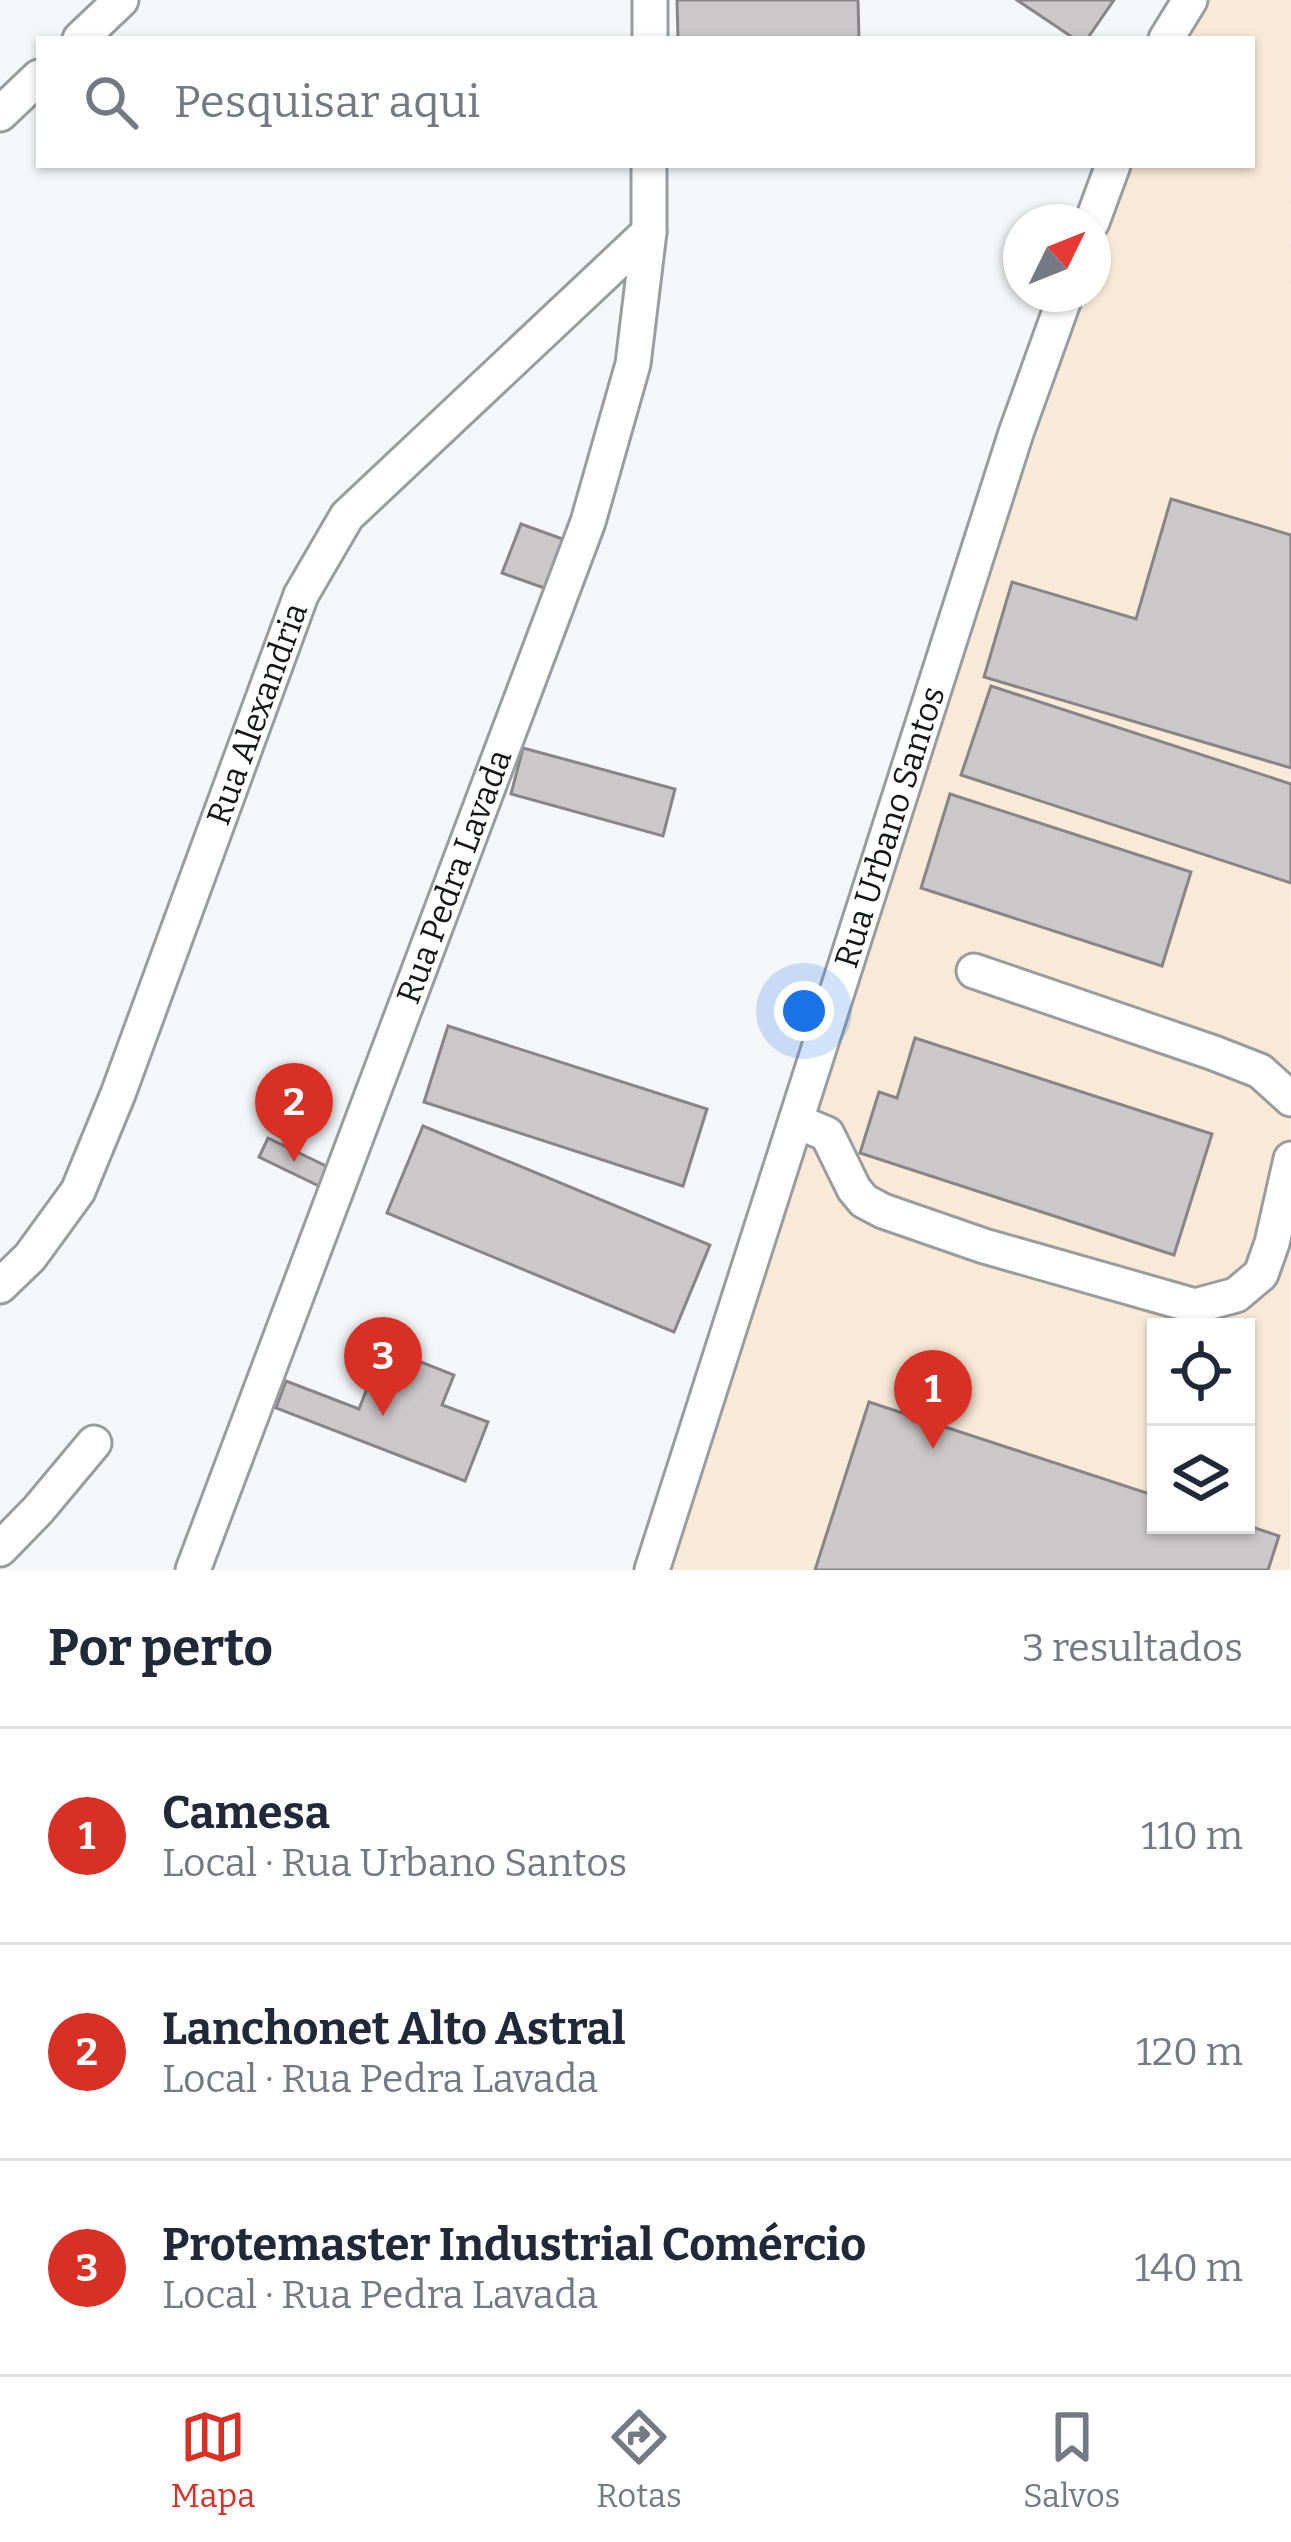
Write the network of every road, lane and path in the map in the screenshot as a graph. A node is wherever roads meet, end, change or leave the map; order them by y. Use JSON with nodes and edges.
{"nodes":[{"id":1,"x":121,"y":0,"type":"edge"},
{"id":2,"x":650,"y":0,"type":"edge"},
{"id":3,"x":1190,"y":0,"type":"edge"},
{"id":4,"x":83,"y":36,"type":"edge"},
{"id":5,"x":650,"y":36,"type":"edge"},
{"id":6,"x":1168,"y":36,"type":"edge"},
{"id":7,"x":36,"y":80,"type":"edge"},
{"id":8,"x":0,"y":114,"type":"edge"},
{"id":9,"x":649,"y":168,"type":"edge"},
{"id":10,"x":1112,"y":168,"type":"edge"},
{"id":11,"x":1099,"y":204,"type":"edge"},
{"id":12,"x":649,"y":232,"type":"junction"},
{"id":13,"x":1060,"y":312,"type":"edge"},
{"id":14,"x":974,"y":971,"type":"dead end"},
{"id":15,"x":1291,"y":1099,"type":"edge"},
{"id":16,"x":796,"y":1120,"type":"junction"},
{"id":17,"x":1291,"y":1160,"type":"edge"},
{"id":18,"x":0,"y":1286,"type":"edge"},
{"id":19,"x":94,"y":1443,"type":"dead end"},
{"id":20,"x":0,"y":1549,"type":"edge"},
{"id":21,"x":193,"y":1570,"type":"edge"},
{"id":22,"x":652,"y":1570,"type":"edge"}],
"edges":[{"from":1,"to":4,"type":"street"},
{"from":2,"to":5,"type":"street"},
{"from":3,"to":6,"type":"street"},
{"from":7,"to":8,"type":"street"},
{"from":9,"to":12,"type":"street","name":"Rua Pedra Lavada"},
{"from":10,"to":11,"type":"street"},
{"from":12,"to":18,"type":"street","name":"Rua Alexandria"},
{"from":12,"to":21,"type":"street","name":"Rua Pedra Lavada"},
{"from":13,"to":16,"type":"street","name":"Rua Urbano Santos"},
{"from":14,"to":15,"type":"street"},
{"from":16,"to":17,"type":"street"},
{"from":16,"to":22,"type":"street","name":"Rua Urbano Santos"},
{"from":19,"to":20,"type":"street"}]}
